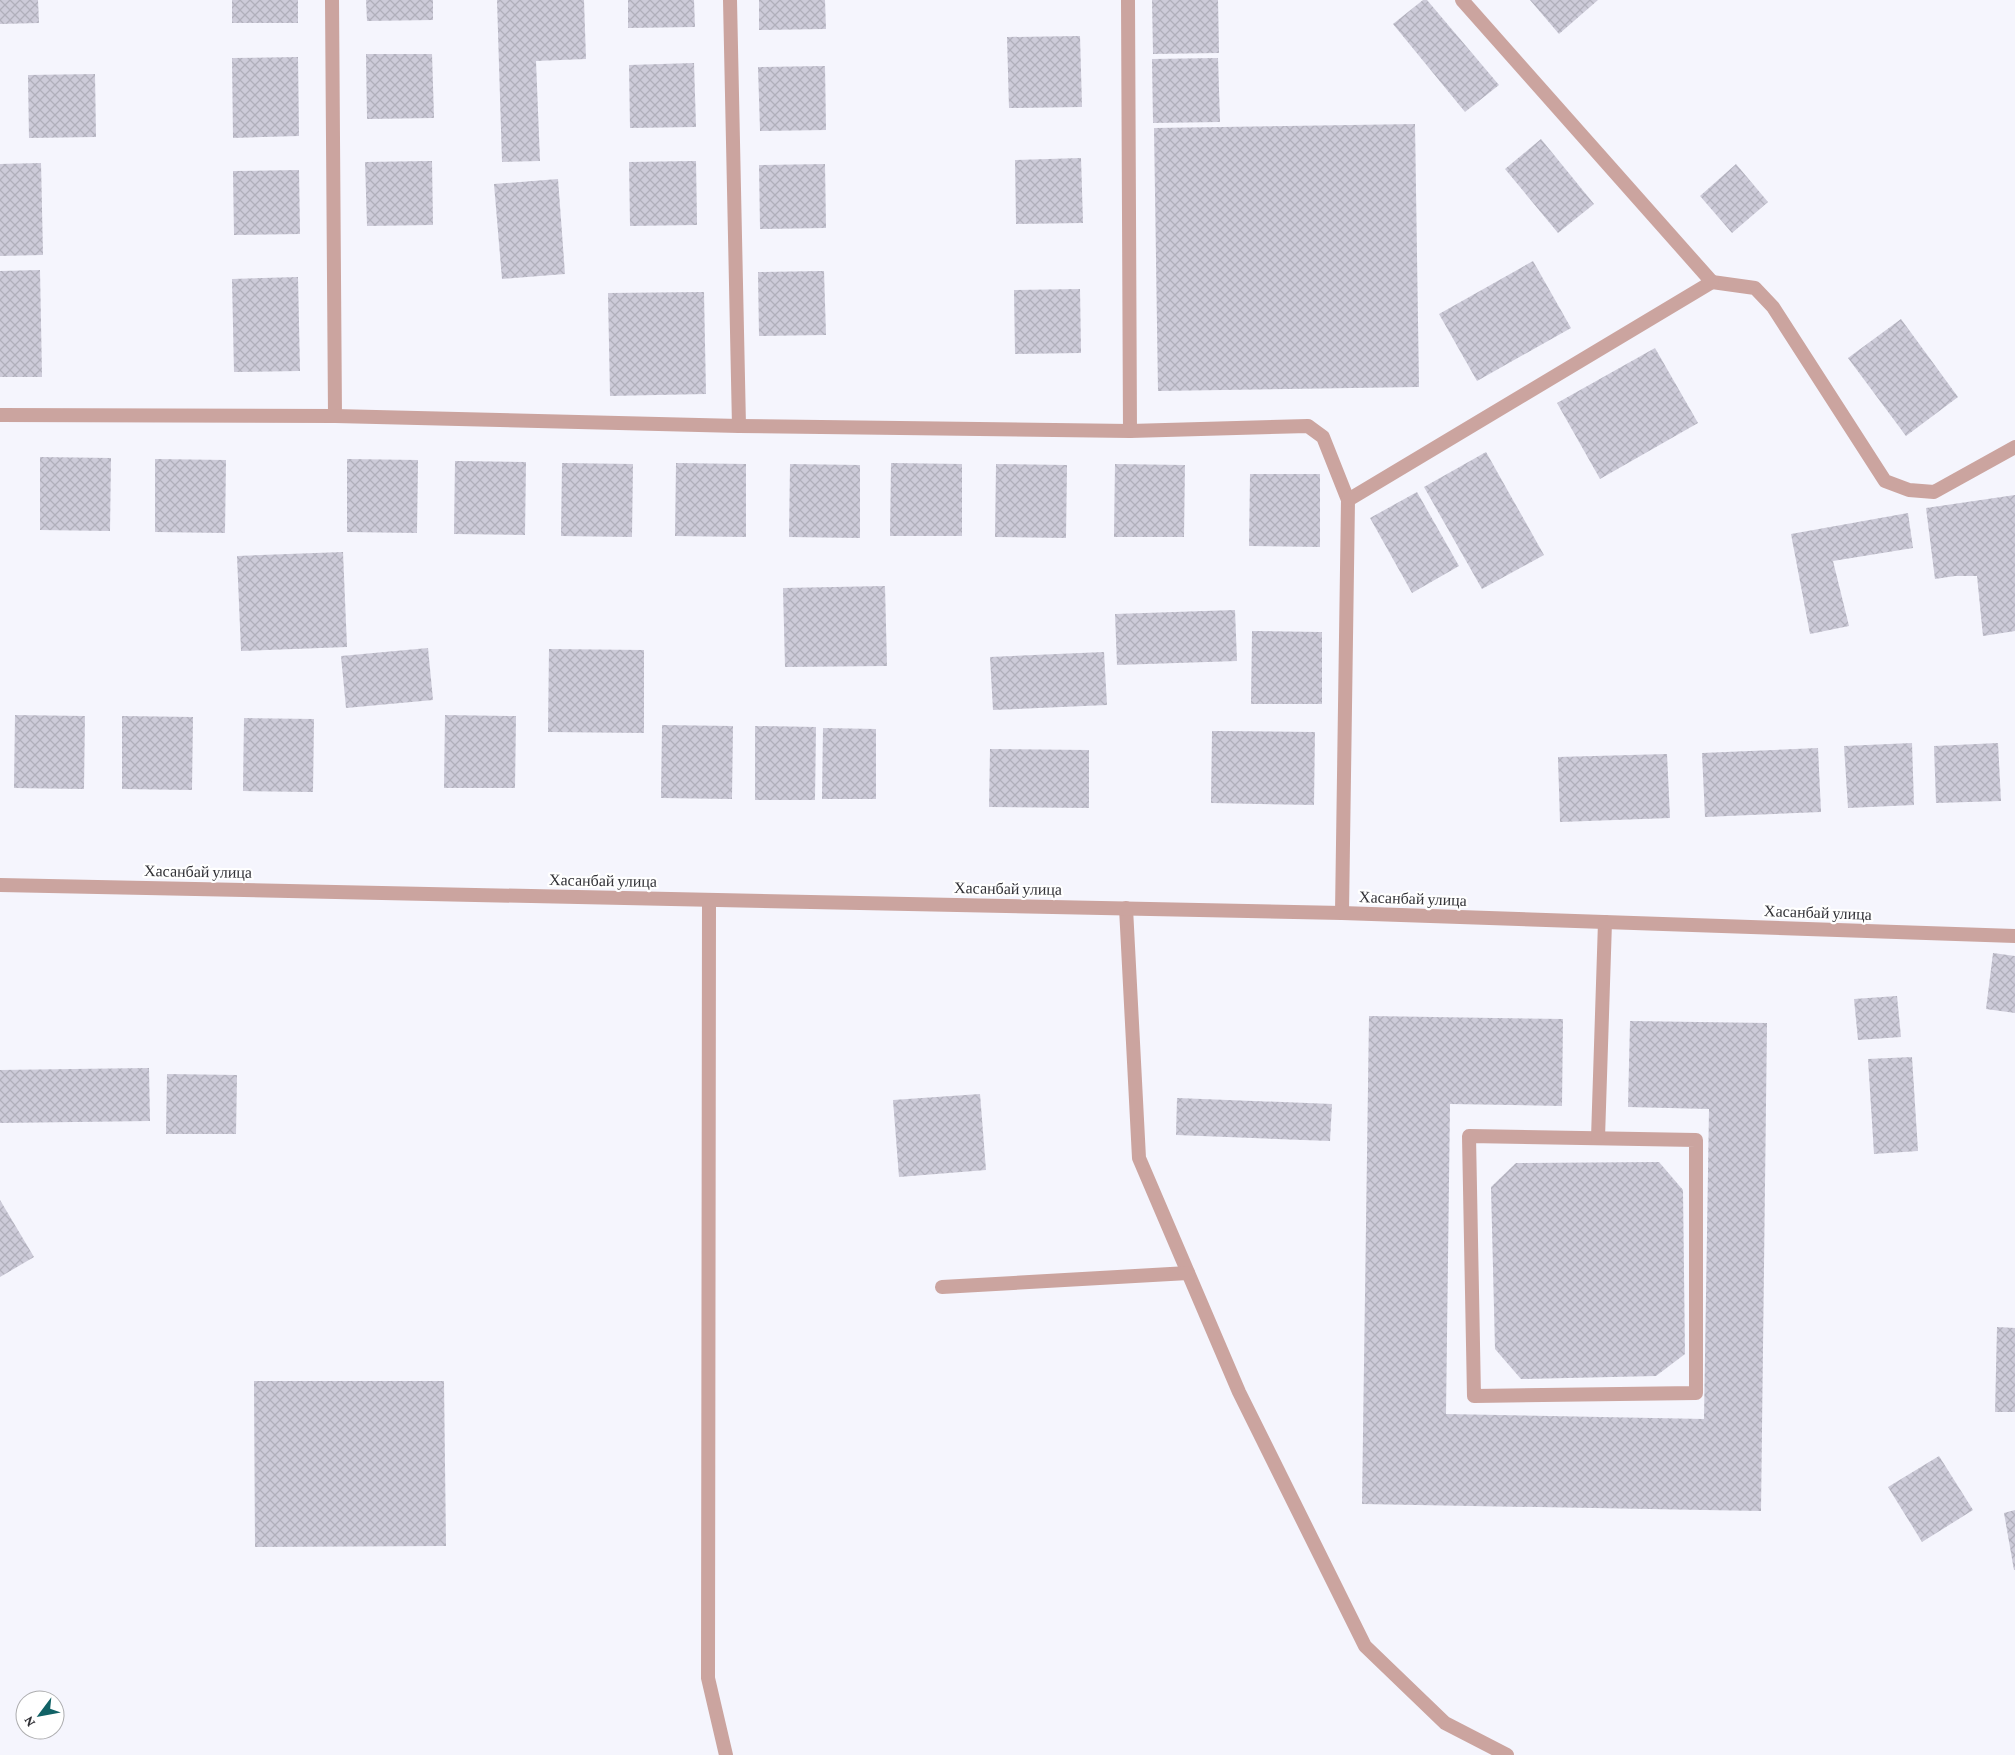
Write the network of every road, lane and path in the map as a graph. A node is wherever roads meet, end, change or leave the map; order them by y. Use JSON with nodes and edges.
{"nodes":[{"id":1,"x":332,"y":0,"type":"edge"},
{"id":2,"x":730,"y":0,"type":"edge"},
{"id":3,"x":1128,"y":0,"type":"edge"},
{"id":4,"x":1462,"y":0,"type":"edge"},
{"id":5,"x":1712,"y":282,"type":"junction"},
{"id":6,"x":0,"y":415,"type":"edge"},
{"id":7,"x":336,"y":416,"type":"junction"},
{"id":8,"x":739,"y":426,"type":"junction"},
{"id":9,"x":1130,"y":431,"type":"junction"},
{"id":10,"x":2015,"y":447,"type":"edge"},
{"id":11,"x":1348,"y":500,"type":"junction"},
{"id":12,"x":0,"y":885,"type":"edge"},
{"id":13,"x":709,"y":900,"type":"junction"},
{"id":14,"x":1126,"y":908,"type":"junction"},
{"id":15,"x":1342,"y":913,"type":"junction"},
{"id":16,"x":1605,"y":922,"type":"junction"},
{"id":17,"x":2015,"y":936,"type":"edge"},
{"id":18,"x":1598,"y":1138,"type":"junction"},
{"id":19,"x":1188,"y":1273,"type":"junction"},
{"id":20,"x":942,"y":1287,"type":"dead end"},
{"id":21,"x":726,"y":1755,"type":"edge"},
{"id":22,"x":1507,"y":1755,"type":"edge"}],
"edges":[{"from":1,"to":7,"type":"street"},
{"from":2,"to":8,"type":"street"},
{"from":3,"to":9,"type":"street"},
{"from":4,"to":5,"type":"street"},
{"from":5,"to":10,"type":"street"},
{"from":5,"to":11,"type":"street"},
{"from":6,"to":7,"type":"street"},
{"from":7,"to":8,"type":"street"},
{"from":8,"to":9,"type":"street"},
{"from":9,"to":11,"type":"street"},
{"from":11,"to":15,"type":"street"},
{"from":12,"to":13,"type":"street","name":"Хасанбай улица"},
{"from":13,"to":14,"type":"street","name":"Хасанбай улица"},
{"from":13,"to":21,"type":"street"},
{"from":14,"to":15,"type":"street","name":"Хасанбай улица"},
{"from":14,"to":19,"type":"street"},
{"from":15,"to":16,"type":"street","name":"Хасанбай улица"},
{"from":16,"to":17,"type":"street","name":"Хасанбай улица"},
{"from":16,"to":18,"type":"street"},
{"from":18,"to":18,"type":"street"},
{"from":19,"to":20,"type":"street"},
{"from":19,"to":22,"type":"street"}]}
